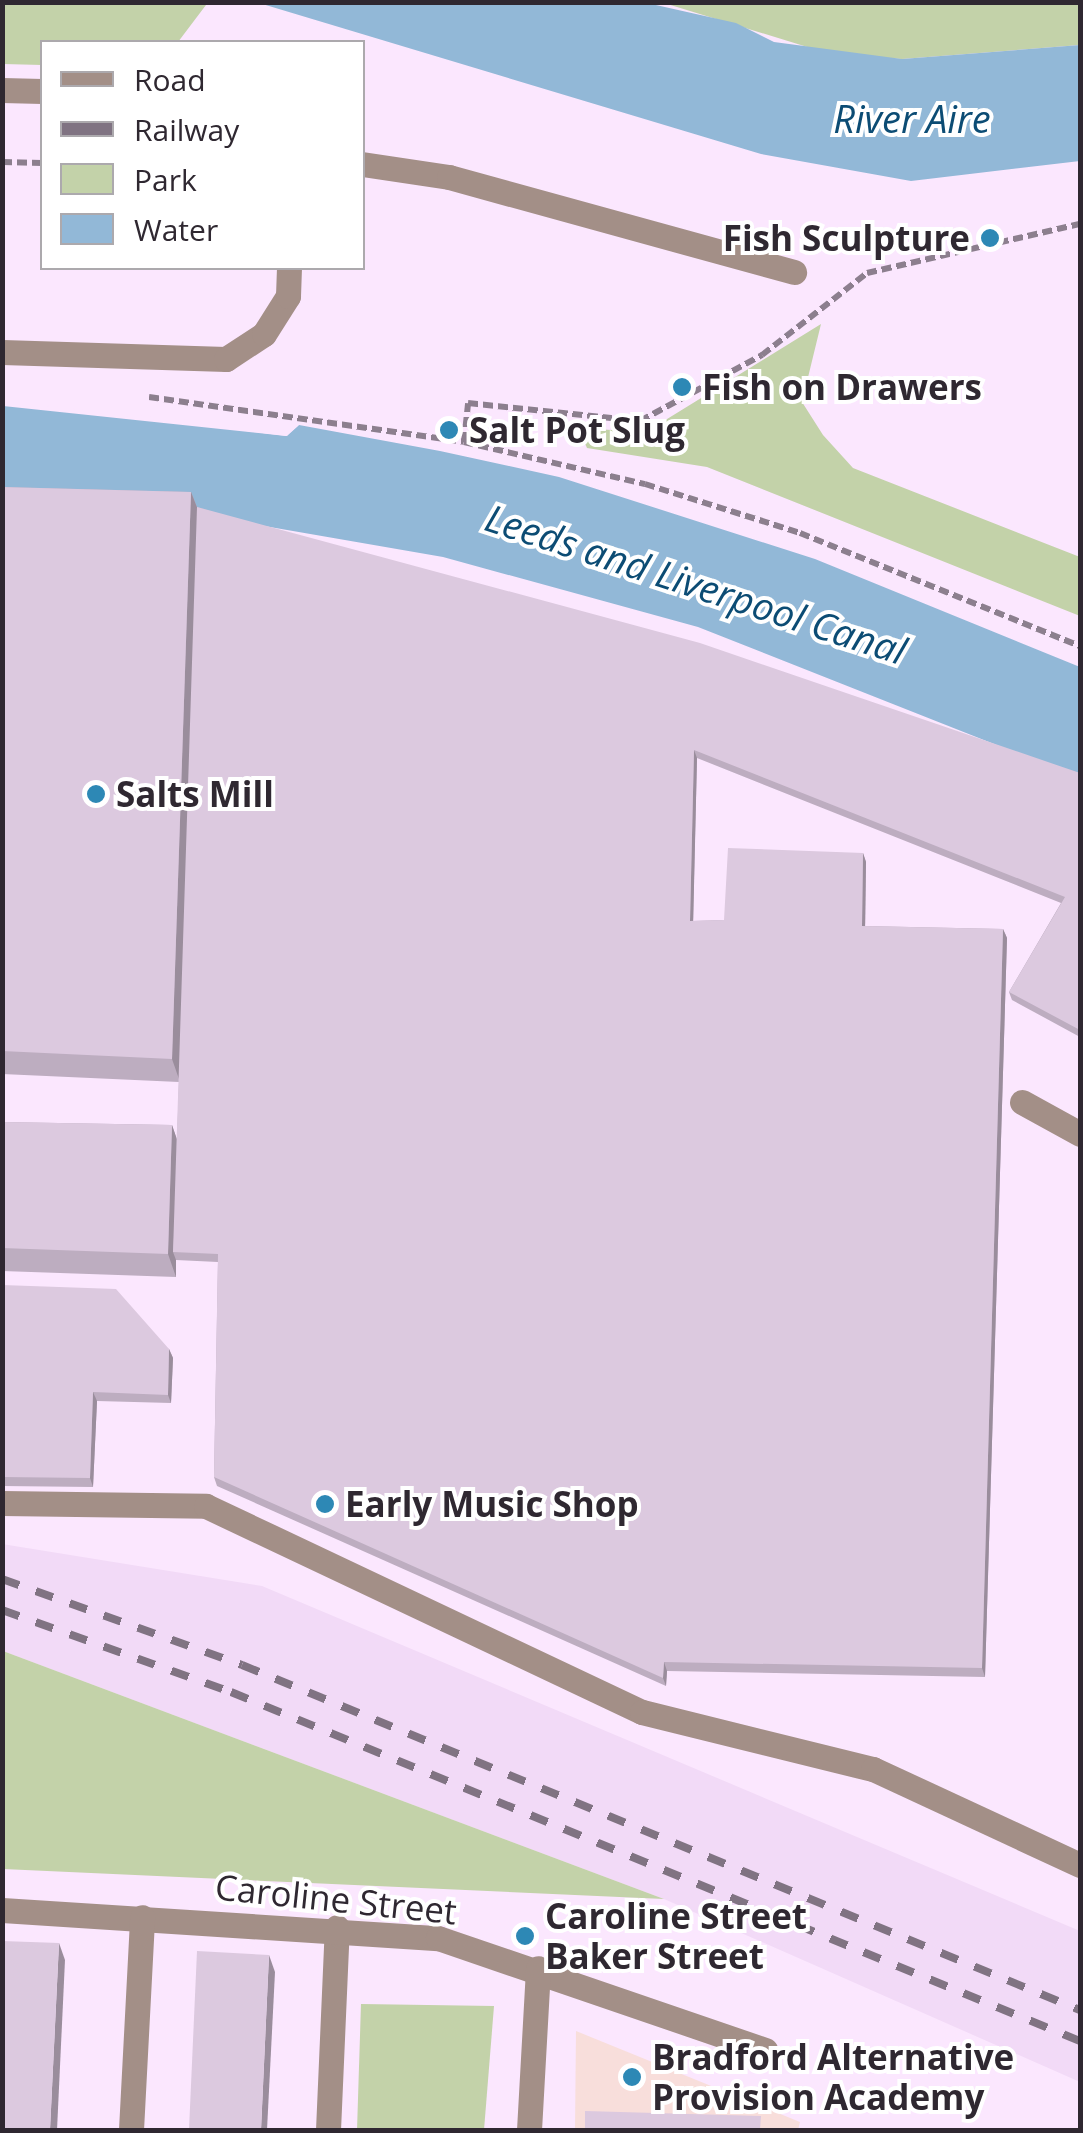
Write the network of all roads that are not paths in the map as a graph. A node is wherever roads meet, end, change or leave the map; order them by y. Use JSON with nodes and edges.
{"nodes":[{"id":1,"x":2,"y":90,"type":"edge"},
{"id":2,"x":40,"y":91,"type":"edge"},
{"id":3,"x":365,"y":164,"type":"edge"},
{"id":4,"x":289,"y":270,"type":"edge"},
{"id":5,"x":794,"y":272,"type":"dead end"},
{"id":6,"x":2,"y":352,"type":"edge"},
{"id":7,"x":1022,"y":1102,"type":"dead end"},
{"id":8,"x":1080,"y":1134,"type":"edge"},
{"id":9,"x":2,"y":1503,"type":"edge"},
{"id":10,"x":1080,"y":1865,"type":"edge"},
{"id":11,"x":2,"y":1910,"type":"edge"},
{"id":12,"x":142,"y":1917,"type":"junction"},
{"id":13,"x":336,"y":1926,"type":"junction"},
{"id":14,"x":538,"y":1968,"type":"junction"},
{"id":15,"x":765,"y":2050,"type":"dead end"},
{"id":16,"x":131,"y":2130,"type":"edge"},
{"id":17,"x":328,"y":2130,"type":"edge"},
{"id":18,"x":530,"y":2130,"type":"edge"}],
"edges":[{"from":1,"to":2,"type":"street"},
{"from":3,"to":5,"type":"street"},
{"from":4,"to":6,"type":"street"},
{"from":7,"to":8,"type":"street"},
{"from":9,"to":10,"type":"street"},
{"from":11,"to":12,"type":"street","name":"Caroline Street"},
{"from":12,"to":13,"type":"street","name":"Caroline Street"},
{"from":12,"to":16,"type":"street"},
{"from":13,"to":14,"type":"street","name":"Caroline Street"},
{"from":13,"to":17,"type":"street"},
{"from":14,"to":15,"type":"street","name":"Caroline Street"},
{"from":14,"to":18,"type":"street"}]}
